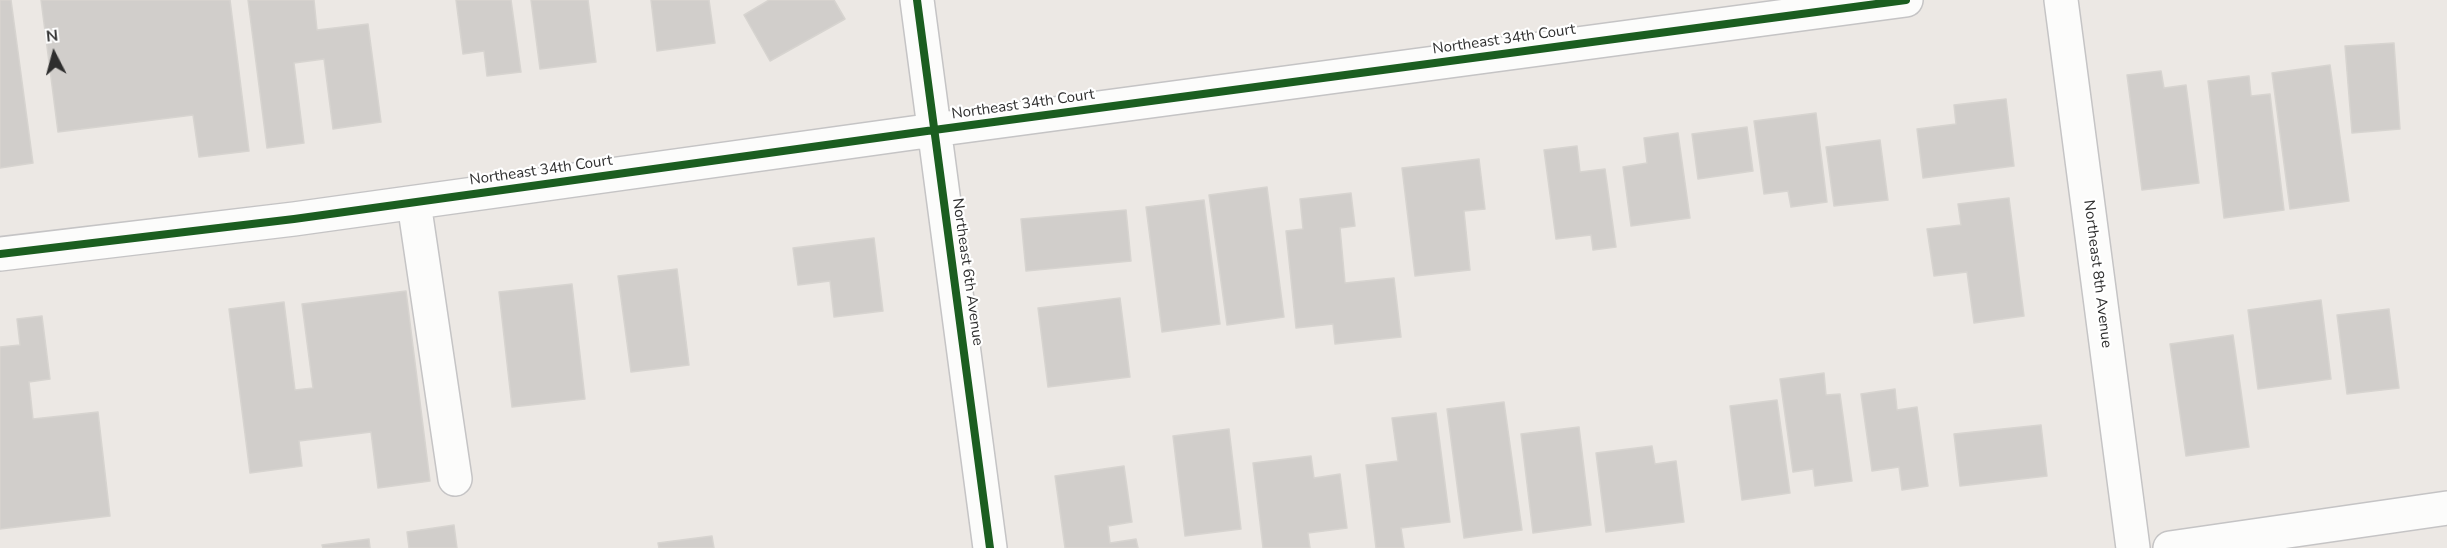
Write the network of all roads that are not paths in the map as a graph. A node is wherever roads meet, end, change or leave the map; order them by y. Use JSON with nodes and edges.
{"nodes":[{"id":1,"x":917,"y":0,"type":"edge"},
{"id":2,"x":1906,"y":0,"type":"edge"},
{"id":3,"x":2061,"y":0,"type":"edge"},
{"id":4,"x":934,"y":130,"type":"junction"},
{"id":5,"x":414,"y":202,"type":"junction"},
{"id":6,"x":0,"y":254,"type":"edge"},
{"id":7,"x":454,"y":479,"type":"dead end"},
{"id":8,"x":2447,"y":508,"type":"edge"},
{"id":9,"x":990,"y":548,"type":"edge"},
{"id":10,"x":2133,"y":548,"type":"edge"},
{"id":11,"x":2170,"y":548,"type":"edge"}],
"edges":[{"from":1,"to":4,"type":"street","name":"Northeast 6th Avenue"},
{"from":2,"to":4,"type":"street","name":"Northeast 34th Court"},
{"from":3,"to":10,"type":"street","name":"Northeast 8th Avenue"},
{"from":4,"to":5,"type":"street","name":"Northeast 34th Court"},
{"from":4,"to":9,"type":"street","name":"Northeast 6th Avenue"},
{"from":5,"to":6,"type":"street","name":"Northeast 34th Court"},
{"from":5,"to":7,"type":"street"},
{"from":8,"to":11,"type":"street"}]}
